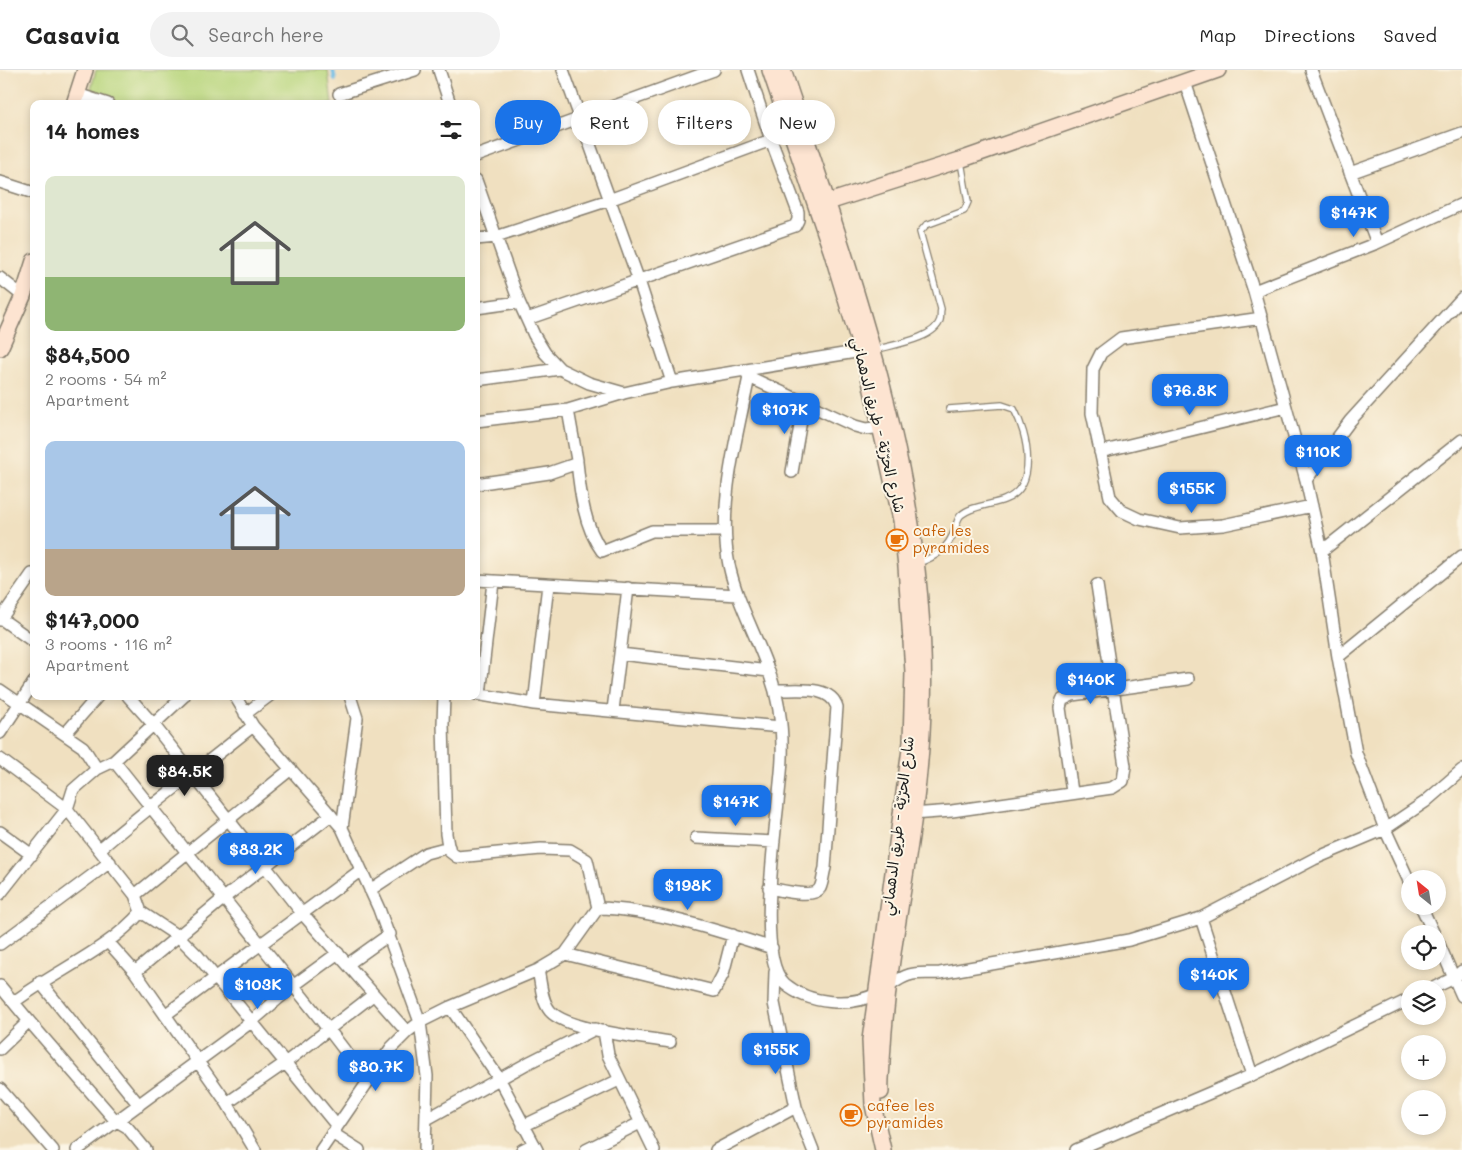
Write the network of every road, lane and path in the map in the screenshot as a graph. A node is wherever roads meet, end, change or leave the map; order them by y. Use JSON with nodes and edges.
{"nodes":[{"id":1,"x":85,"y":70,"type":"edge"},
{"id":2,"x":415,"y":70,"type":"edge"},
{"id":3,"x":439,"y":70,"type":"edge"},
{"id":4,"x":563,"y":70,"type":"edge"},
{"id":5,"x":714,"y":70,"type":"edge"},
{"id":6,"x":748,"y":70,"type":"edge"},
{"id":7,"x":770,"y":70,"type":"edge"},
{"id":8,"x":783,"y":70,"type":"edge"},
{"id":9,"x":1218,"y":70,"type":"edge"},
{"id":10,"x":1311,"y":70,"type":"edge"},
{"id":11,"x":1185,"y":82,"type":"junction"},
{"id":12,"x":339,"y":94,"type":"dead end"},
{"id":13,"x":76,"y":99,"type":"edge"},
{"id":14,"x":449,"y":100,"type":"edge"},
{"id":15,"x":575,"y":100,"type":"edge"},
{"id":16,"x":632,"y":100,"type":"edge"},
{"id":17,"x":761,"y":110,"type":"edge"},
{"id":18,"x":571,"y":122,"type":"edge"},
{"id":19,"x":1462,"y":133,"type":"edge"},
{"id":20,"x":761,"y":144,"type":"edge"},
{"id":21,"x":591,"y":145,"type":"edge"},
{"id":22,"x":773,"y":145,"type":"edge"},
{"id":23,"x":480,"y":155,"type":"edge"},
{"id":24,"x":960,"y":160,"type":"junction"},
{"id":25,"x":1350,"y":173,"type":"junction"},
{"id":26,"x":0,"y":182,"type":"edge"},
{"id":27,"x":480,"y":191,"type":"edge"},
{"id":28,"x":30,"y":192,"type":"edge"},
{"id":29,"x":610,"y":200,"type":"junction"},
{"id":30,"x":1462,"y":204,"type":"edge"},
{"id":31,"x":822,"y":205,"type":"junction"},
{"id":32,"x":496,"y":237,"type":"junction"},
{"id":33,"x":480,"y":238,"type":"edge"},
{"id":34,"x":1377,"y":243,"type":"junction"},
{"id":35,"x":30,"y":274,"type":"edge"},
{"id":36,"x":0,"y":278,"type":"edge"},
{"id":37,"x":639,"y":281,"type":"junction"},
{"id":38,"x":1254,"y":290,"type":"junction"},
{"id":39,"x":23,"y":296,"type":"junction"},
{"id":40,"x":1462,"y":298,"type":"edge"},
{"id":41,"x":519,"y":302,"type":"junction"},
{"id":42,"x":480,"y":307,"type":"edge"},
{"id":43,"x":1262,"y":318,"type":"junction"},
{"id":44,"x":527,"y":319,"type":"junction"},
{"id":45,"x":4,"y":328,"type":"edge"},
{"id":46,"x":0,"y":348,"type":"edge"},
{"id":47,"x":867,"y":350,"type":"junction"},
{"id":48,"x":560,"y":369,"type":"junction"},
{"id":49,"x":747,"y":374,"type":"junction"},
{"id":50,"x":480,"y":379,"type":"edge"},
{"id":51,"x":672,"y":382,"type":"junction"},
{"id":52,"x":624,"y":394,"type":"junction"},
{"id":53,"x":804,"y":403,"type":"junction"},
{"id":54,"x":1286,"y":407,"type":"junction"},
{"id":55,"x":949,"y":409,"type":"dead end"},
{"id":56,"x":568,"y":410,"type":"junction"},
{"id":57,"x":480,"y":421,"type":"edge"},
{"id":58,"x":881,"y":427,"type":"junction"},
{"id":59,"x":1462,"y":440,"type":"edge"},
{"id":60,"x":1100,"y":452,"type":"junction"},
{"id":61,"x":577,"y":462,"type":"junction"},
{"id":62,"x":792,"y":472,"type":"dead end"},
{"id":63,"x":1306,"y":480,"type":"junction"},
{"id":64,"x":480,"y":483,"type":"edge"},
{"id":65,"x":1312,"y":506,"type":"junction"},
{"id":66,"x":724,"y":531,"type":"junction"},
{"id":67,"x":1322,"y":551,"type":"junction"},
{"id":68,"x":1462,"y":556,"type":"edge"},
{"id":69,"x":911,"y":565,"type":"junction"},
{"id":70,"x":30,"y":577,"type":"edge"},
{"id":71,"x":480,"y":580,"type":"edge"},
{"id":72,"x":493,"y":582,"type":"junction"},
{"id":73,"x":548,"y":585,"type":"junction"},
{"id":74,"x":1097,"y":585,"type":"dead end"},
{"id":75,"x":628,"y":588,"type":"junction"},
{"id":76,"x":738,"y":596,"type":"junction"},
{"id":77,"x":0,"y":619,"type":"edge"},
{"id":78,"x":30,"y":639,"type":"edge"},
{"id":79,"x":620,"y":654,"type":"junction"},
{"id":80,"x":1338,"y":658,"type":"junction"},
{"id":81,"x":769,"y":671,"type":"junction"},
{"id":82,"x":1188,"y":678,"type":"dead end"},
{"id":83,"x":480,"y":679,"type":"edge"},
{"id":84,"x":30,"y":688,"type":"edge"},
{"id":85,"x":1113,"y":689,"type":"junction"},
{"id":86,"x":0,"y":690,"type":"edge"},
{"id":87,"x":775,"y":690,"type":"junction"},
{"id":88,"x":480,"y":694,"type":"edge"},
{"id":89,"x":95,"y":700,"type":"edge"},
{"id":90,"x":132,"y":700,"type":"edge"},
{"id":91,"x":180,"y":700,"type":"edge"},
{"id":92,"x":237,"y":700,"type":"edge"},
{"id":93,"x":264,"y":700,"type":"edge"},
{"id":94,"x":351,"y":700,"type":"edge"},
{"id":95,"x":444,"y":700,"type":"edge"},
{"id":96,"x":20,"y":704,"type":"junction"},
{"id":97,"x":534,"y":704,"type":"junction"},
{"id":98,"x":613,"y":710,"type":"junction"},
{"id":99,"x":245,"y":714,"type":"junction"},
{"id":100,"x":153,"y":724,"type":"junction"},
{"id":101,"x":253,"y":726,"type":"junction"},
{"id":102,"x":781,"y":728,"type":"junction"},
{"id":103,"x":0,"y":732,"type":"edge"},
{"id":104,"x":65,"y":734,"type":"junction"},
{"id":105,"x":0,"y":759,"type":"edge"},
{"id":106,"x":114,"y":761,"type":"junction"},
{"id":107,"x":97,"y":769,"type":"junction"},
{"id":108,"x":291,"y":769,"type":"junction"},
{"id":109,"x":1462,"y":770,"type":"edge"},
{"id":110,"x":193,"y":775,"type":"junction"},
{"id":111,"x":1072,"y":792,"type":"junction"},
{"id":112,"x":149,"y":807,"type":"junction"},
{"id":113,"x":67,"y":809,"type":"junction"},
{"id":114,"x":912,"y":814,"type":"junction"},
{"id":115,"x":331,"y":816,"type":"junction"},
{"id":116,"x":228,"y":821,"type":"junction"},
{"id":117,"x":342,"y":828,"type":"junction"},
{"id":118,"x":1385,"y":829,"type":"junction"},
{"id":119,"x":0,"y":832,"type":"edge"},
{"id":120,"x":696,"y":838,"type":"dead end"},
{"id":121,"x":774,"y":842,"type":"junction"},
{"id":122,"x":449,"y":847,"type":"junction"},
{"id":123,"x":100,"y":849,"type":"junction"},
{"id":124,"x":187,"y":853,"type":"junction"},
{"id":125,"x":32,"y":855,"type":"junction"},
{"id":126,"x":110,"y":862,"type":"junction"},
{"id":127,"x":266,"y":866,"type":"junction"},
{"id":128,"x":361,"y":870,"type":"junction"},
{"id":129,"x":1404,"y":870,"type":"edge"},
{"id":130,"x":769,"y":888,"type":"junction"},
{"id":131,"x":370,"y":890,"type":"junction"},
{"id":132,"x":0,"y":894,"type":"edge"},
{"id":133,"x":135,"y":895,"type":"junction"},
{"id":134,"x":224,"y":898,"type":"junction"},
{"id":135,"x":598,"y":908,"type":"junction"},
{"id":136,"x":141,"y":912,"type":"junction"},
{"id":137,"x":302,"y":913,"type":"junction"},
{"id":138,"x":1201,"y":918,"type":"junction"},
{"id":139,"x":390,"y":934,"type":"junction"},
{"id":140,"x":733,"y":935,"type":"junction"},
{"id":141,"x":179,"y":937,"type":"junction"},
{"id":142,"x":108,"y":942,"type":"junction"},
{"id":143,"x":0,"y":944,"type":"edge"},
{"id":144,"x":261,"y":944,"type":"junction"},
{"id":145,"x":772,"y":948,"type":"junction"},
{"id":146,"x":338,"y":952,"type":"junction"},
{"id":147,"x":565,"y":954,"type":"junction"},
{"id":148,"x":1446,"y":955,"type":"edge"},
{"id":149,"x":348,"y":964,"type":"junction"},
{"id":150,"x":538,"y":970,"type":"junction"},
{"id":151,"x":135,"y":972,"type":"junction"},
{"id":152,"x":775,"y":972,"type":"junction"},
{"id":153,"x":1458,"y":974,"type":"edge"},
{"id":154,"x":216,"y":980,"type":"junction"},
{"id":155,"x":1446,"y":981,"type":"edge"},
{"id":156,"x":40,"y":982,"type":"junction"},
{"id":157,"x":0,"y":986,"type":"edge"},
{"id":158,"x":293,"y":986,"type":"junction"},
{"id":159,"x":882,"y":991,"type":"junction"},
{"id":160,"x":373,"y":995,"type":"junction"},
{"id":161,"x":1462,"y":996,"type":"edge"},
{"id":162,"x":14,"y":1002,"type":"junction"},
{"id":163,"x":1401,"y":1003,"type":"edge"},
{"id":164,"x":450,"y":1007,"type":"junction"},
{"id":165,"x":165,"y":1015,"type":"junction"},
{"id":166,"x":29,"y":1021,"type":"junction"},
{"id":167,"x":251,"y":1022,"type":"junction"},
{"id":168,"x":420,"y":1022,"type":"junction"},
{"id":169,"x":329,"y":1030,"type":"junction"},
{"id":170,"x":600,"y":1030,"type":"junction"},
{"id":171,"x":407,"y":1032,"type":"junction"},
{"id":172,"x":670,"y":1042,"type":"dead end"},
{"id":173,"x":0,"y":1049,"type":"edge"},
{"id":174,"x":198,"y":1061,"type":"junction"},
{"id":175,"x":285,"y":1063,"type":"junction"},
{"id":176,"x":1252,"y":1075,"type":"junction"},
{"id":177,"x":500,"y":1080,"type":"junction"},
{"id":178,"x":619,"y":1080,"type":"junction"},
{"id":179,"x":368,"y":1081,"type":"junction"},
{"id":180,"x":0,"y":1089,"type":"edge"},
{"id":181,"x":227,"y":1103,"type":"junction"},
{"id":182,"x":139,"y":1105,"type":"junction"},
{"id":183,"x":796,"y":1107,"type":"junction"},
{"id":184,"x":428,"y":1119,"type":"junction"},
{"id":185,"x":115,"y":1120,"type":"junction"},
{"id":186,"x":640,"y":1122,"type":"junction"},
{"id":187,"x":523,"y":1126,"type":"junction"},
{"id":188,"x":335,"y":1130,"type":"junction"},
{"id":189,"x":535,"y":1147,"type":"edge"},
{"id":190,"x":50,"y":1149,"type":"edge"},
{"id":191,"x":77,"y":1150,"type":"edge"},
{"id":192,"x":146,"y":1150,"type":"edge"},
{"id":193,"x":255,"y":1150,"type":"edge"},
{"id":194,"x":321,"y":1150,"type":"edge"},
{"id":195,"x":358,"y":1150,"type":"edge"},
{"id":196,"x":425,"y":1150,"type":"edge"},
{"id":197,"x":522,"y":1150,"type":"edge"},
{"id":198,"x":586,"y":1150,"type":"edge"},
{"id":199,"x":654,"y":1150,"type":"edge"},
{"id":200,"x":716,"y":1150,"type":"edge"},
{"id":201,"x":813,"y":1150,"type":"edge"},
{"id":202,"x":884,"y":1150,"type":"edge"},
{"id":203,"x":891,"y":1150,"type":"edge"},
{"id":204,"x":1076,"y":1150,"type":"edge"}],
"edges":[{"from":1,"to":13,"type":"main road"},
{"from":2,"to":12,"type":"street"},
{"from":3,"to":14,"type":"street"},
{"from":4,"to":15,"type":"street"},
{"from":5,"to":16,"type":"street"},
{"from":6,"to":17,"type":"street"},
{"from":7,"to":31,"type":"main road","name":"شارع الحرّيّة - طريق الدهماني"},
{"from":8,"to":31,"type":"main road","name":"شارع الحرّيّة - طريق الدهماني"},
{"from":9,"to":11,"type":"main road"},
{"from":10,"to":25,"type":"street"},
{"from":11,"to":24,"type":"main road"},
{"from":11,"to":38,"type":"street"},
{"from":18,"to":23,"type":"street"},
{"from":19,"to":25,"type":"street"},
{"from":20,"to":29,"type":"street"},
{"from":21,"to":29,"type":"street"},
{"from":22,"to":37,"type":"street"},
{"from":24,"to":31,"type":"main road"},
{"from":24,"to":47,"type":"lane"},
{"from":25,"to":34,"type":"street"},
{"from":26,"to":28,"type":"street"},
{"from":27,"to":32,"type":"street"},
{"from":29,"to":32,"type":"street"},
{"from":29,"to":37,"type":"street"},
{"from":30,"to":34,"type":"street"},
{"from":31,"to":47,"type":"main road","name":"شارع الحرّيّة - طريق الدهماني"},
{"from":32,"to":33,"type":"street"},
{"from":32,"to":41,"type":"street"},
{"from":34,"to":38,"type":"street"},
{"from":35,"to":39,"type":"main road"},
{"from":36,"to":39,"type":"street"},
{"from":37,"to":44,"type":"street"},
{"from":37,"to":51,"type":"street"},
{"from":38,"to":43,"type":"street"},
{"from":39,"to":45,"type":"main road"},
{"from":40,"to":63,"type":"street"},
{"from":41,"to":42,"type":"street"},
{"from":41,"to":44,"type":"street"},
{"from":43,"to":54,"type":"street"},
{"from":43,"to":60,"type":"street"},
{"from":44,"to":48,"type":"street"},
{"from":45,"to":46,"type":"main road"},
{"from":47,"to":49,"type":"street"},
{"from":47,"to":58,"type":"main road","name":"شارع الحرّيّة - طريق الدهماني"},
{"from":47,"to":69,"type":"main road","name":"شارع الحرّيّة - طريق الدهماني"},
{"from":48,"to":50,"type":"street"},
{"from":48,"to":52,"type":"street"},
{"from":49,"to":51,"type":"street"},
{"from":49,"to":53,"type":"street"},
{"from":49,"to":66,"type":"street"},
{"from":51,"to":52,"type":"street"},
{"from":52,"to":56,"type":"street"},
{"from":53,"to":58,"type":"street"},
{"from":53,"to":62,"type":"street"},
{"from":54,"to":60,"type":"street"},
{"from":54,"to":63,"type":"street"},
{"from":55,"to":69,"type":"lane"},
{"from":56,"to":57,"type":"street"},
{"from":56,"to":61,"type":"street"},
{"from":58,"to":69,"type":"main road","name":"شارع الحرّيّة - طريق الدهماني"},
{"from":59,"to":67,"type":"street"},
{"from":60,"to":65,"type":"street"},
{"from":61,"to":64,"type":"street"},
{"from":61,"to":66,"type":"street"},
{"from":63,"to":65,"type":"street"},
{"from":65,"to":67,"type":"street"},
{"from":66,"to":76,"type":"street"},
{"from":67,"to":80,"type":"street"},
{"from":68,"to":80,"type":"street"},
{"from":69,"to":114,"type":"main road","name":"شارع الحرّيّة - طريق الدهماني"},
{"from":69,"to":159,"type":"main road","name":"شارع الحرّيّة - طريق الدهماني"},
{"from":70,"to":77,"type":"street"},
{"from":71,"to":72,"type":"street"},
{"from":72,"to":73,"type":"street"},
{"from":72,"to":83,"type":"street"},
{"from":73,"to":75,"type":"street"},
{"from":73,"to":97,"type":"street"},
{"from":74,"to":85,"type":"street"},
{"from":75,"to":76,"type":"street"},
{"from":75,"to":79,"type":"street"},
{"from":76,"to":81,"type":"street"},
{"from":77,"to":78,"type":"street"},
{"from":79,"to":81,"type":"street"},
{"from":79,"to":98,"type":"street"},
{"from":80,"to":118,"type":"street"},
{"from":81,"to":87,"type":"street"},
{"from":82,"to":85,"type":"street"},
{"from":84,"to":96,"type":"street"},
{"from":85,"to":111,"type":"street"},
{"from":85,"to":111,"type":"street"},
{"from":86,"to":96,"type":"street"},
{"from":87,"to":102,"type":"street"},
{"from":87,"to":130,"type":"street"},
{"from":88,"to":97,"type":"street"},
{"from":89,"to":104,"type":"street"},
{"from":90,"to":100,"type":"street"},
{"from":91,"to":100,"type":"street"},
{"from":92,"to":99,"type":"street"},
{"from":93,"to":99,"type":"street"},
{"from":94,"to":117,"type":"street"},
{"from":95,"to":122,"type":"street"},
{"from":96,"to":103,"type":"street"},
{"from":96,"to":104,"type":"street"},
{"from":97,"to":98,"type":"street"},
{"from":98,"to":102,"type":"street"},
{"from":99,"to":101,"type":"street"},
{"from":100,"to":106,"type":"street"},
{"from":100,"to":110,"type":"street"},
{"from":101,"to":108,"type":"street"},
{"from":101,"to":110,"type":"street"},
{"from":102,"to":121,"type":"street"},
{"from":104,"to":107,"type":"street"},
{"from":105,"to":113,"type":"street"},
{"from":106,"to":107,"type":"street"},
{"from":106,"to":112,"type":"street"},
{"from":107,"to":113,"type":"street"},
{"from":108,"to":115,"type":"street"},
{"from":108,"to":116,"type":"street"},
{"from":109,"to":118,"type":"street"},
{"from":110,"to":112,"type":"street"},
{"from":110,"to":116,"type":"street"},
{"from":111,"to":114,"type":"street"},
{"from":112,"to":123,"type":"street"},
{"from":112,"to":124,"type":"street"},
{"from":113,"to":123,"type":"street"},
{"from":113,"to":125,"type":"street"},
{"from":114,"to":159,"type":"main road","name":"شارع الحرّيّة - طريق الدهماني"},
{"from":115,"to":117,"type":"street"},
{"from":115,"to":127,"type":"street"},
{"from":116,"to":124,"type":"street"},
{"from":116,"to":127,"type":"street"},
{"from":117,"to":128,"type":"street"},
{"from":118,"to":129,"type":"street"},
{"from":118,"to":138,"type":"street"},
{"from":119,"to":125,"type":"street"},
{"from":120,"to":121,"type":"street"},
{"from":121,"to":130,"type":"street"},
{"from":122,"to":131,"type":"street"},
{"from":122,"to":135,"type":"street"},
{"from":123,"to":126,"type":"street"},
{"from":124,"to":133,"type":"street"},
{"from":124,"to":134,"type":"street"},
{"from":125,"to":132,"type":"street"},
{"from":126,"to":133,"type":"street"},
{"from":126,"to":143,"type":"street"},
{"from":127,"to":134,"type":"street"},
{"from":127,"to":137,"type":"street"},
{"from":128,"to":131,"type":"street"},
{"from":128,"to":137,"type":"street"},
{"from":130,"to":145,"type":"street"},
{"from":131,"to":139,"type":"street"},
{"from":133,"to":136,"type":"street"},
{"from":134,"to":141,"type":"street"},
{"from":134,"to":144,"type":"street"},
{"from":135,"to":140,"type":"street"},
{"from":135,"to":147,"type":"street"},
{"from":136,"to":141,"type":"street"},
{"from":136,"to":142,"type":"street"},
{"from":137,"to":144,"type":"street"},
{"from":137,"to":146,"type":"street"},
{"from":138,"to":159,"type":"street"},
{"from":138,"to":176,"type":"street"},
{"from":139,"to":149,"type":"street"},
{"from":139,"to":168,"type":"street"},
{"from":140,"to":145,"type":"street"},
{"from":140,"to":147,"type":"street"},
{"from":141,"to":151,"type":"street"},
{"from":141,"to":154,"type":"street"},
{"from":142,"to":151,"type":"street"},
{"from":142,"to":156,"type":"street"},
{"from":144,"to":154,"type":"street"},
{"from":144,"to":158,"type":"street"},
{"from":145,"to":152,"type":"street"},
{"from":146,"to":149,"type":"street"},
{"from":146,"to":158,"type":"street"},
{"from":147,"to":150,"type":"street"},
{"from":148,"to":153,"type":"street"},
{"from":149,"to":160,"type":"street"},
{"from":150,"to":164,"type":"street"},
{"from":150,"to":170,"type":"street"},
{"from":151,"to":165,"type":"street"},
{"from":152,"to":159,"type":"street"},
{"from":152,"to":183,"type":"street"},
{"from":153,"to":155,"type":"street"},
{"from":153,"to":161,"type":"street"},
{"from":154,"to":165,"type":"street"},
{"from":154,"to":167,"type":"street"},
{"from":156,"to":162,"type":"street"},
{"from":156,"to":182,"type":"street"},
{"from":157,"to":162,"type":"street"},
{"from":158,"to":167,"type":"street"},
{"from":158,"to":169,"type":"street"},
{"from":159,"to":202,"type":"main road","name":"شارع الحرّيّة - طريق الدهماني"},
{"from":159,"to":203,"type":"main road","name":"شارع الحرّيّة - طريق الدهماني"},
{"from":160,"to":169,"type":"street"},
{"from":160,"to":171,"type":"street"},
{"from":162,"to":166,"type":"street"},
{"from":163,"to":176,"type":"street"},
{"from":164,"to":168,"type":"street"},
{"from":164,"to":177,"type":"street"},
{"from":165,"to":174,"type":"street"},
{"from":166,"to":173,"type":"street"},
{"from":166,"to":185,"type":"street"},
{"from":167,"to":174,"type":"street"},
{"from":167,"to":175,"type":"street"},
{"from":168,"to":171,"type":"street"},
{"from":168,"to":184,"type":"street"},
{"from":169,"to":175,"type":"street"},
{"from":169,"to":179,"type":"street"},
{"from":170,"to":172,"type":"street"},
{"from":170,"to":177,"type":"street"},
{"from":170,"to":178,"type":"street"},
{"from":171,"to":179,"type":"street"},
{"from":174,"to":181,"type":"street"},
{"from":174,"to":182,"type":"street"},
{"from":175,"to":181,"type":"street"},
{"from":175,"to":188,"type":"street"},
{"from":176,"to":204,"type":"street"},
{"from":177,"to":184,"type":"street"},
{"from":177,"to":187,"type":"street"},
{"from":178,"to":186,"type":"street"},
{"from":178,"to":187,"type":"street"},
{"from":179,"to":188,"type":"street"},
{"from":180,"to":190,"type":"street"},
{"from":181,"to":193,"type":"street"},
{"from":182,"to":185,"type":"street"},
{"from":183,"to":200,"type":"street"},
{"from":183,"to":201,"type":"street"},
{"from":184,"to":196,"type":"street"},
{"from":185,"to":191,"type":"street"},
{"from":185,"to":192,"type":"street"},
{"from":186,"to":198,"type":"street"},
{"from":186,"to":199,"type":"street"},
{"from":187,"to":189,"type":"street"},
{"from":188,"to":194,"type":"street"},
{"from":188,"to":195,"type":"street"},
{"from":189,"to":197,"type":"street"}]}
